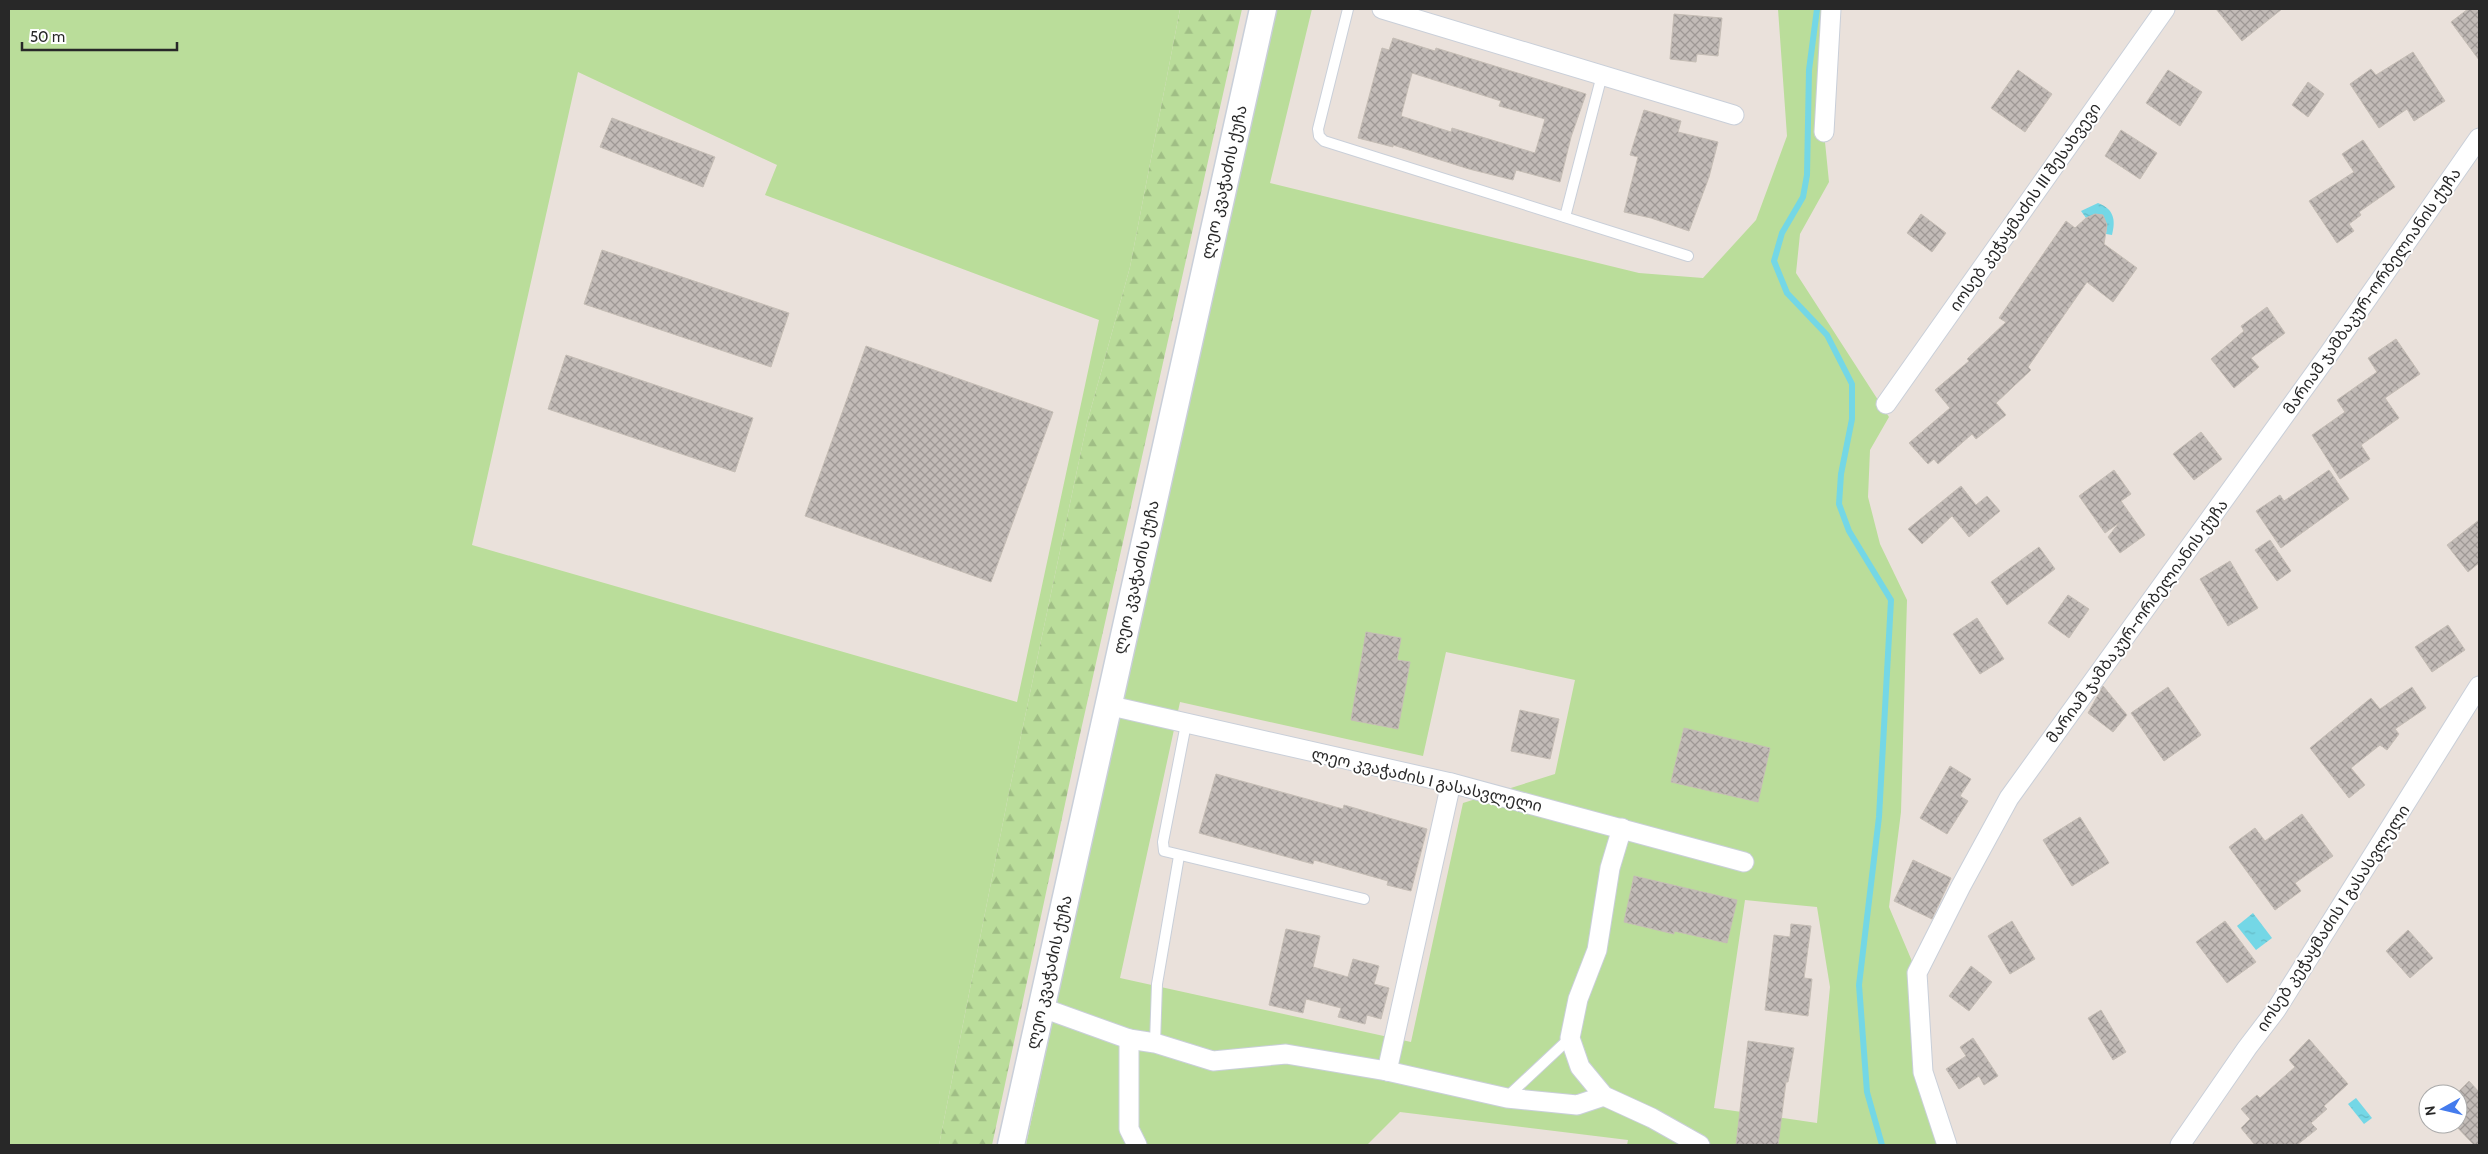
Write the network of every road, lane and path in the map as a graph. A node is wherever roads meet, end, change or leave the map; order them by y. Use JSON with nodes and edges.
{"nodes":[{"id":1,"x":1263,"y":9,"type":"edge"},
{"id":2,"x":1348,"y":9,"type":"edge"},
{"id":3,"x":1382,"y":9,"type":"edge"},
{"id":4,"x":1831,"y":9,"type":"edge"},
{"id":5,"x":2165,"y":9,"type":"edge"},
{"id":6,"x":1602,"y":75,"type":"junction"},
{"id":7,"x":1734,"y":115,"type":"dead end"},
{"id":8,"x":1824,"y":132,"type":"dead end"},
{"id":9,"x":2479,"y":138,"type":"edge"},
{"id":10,"x":1565,"y":217,"type":"junction"},
{"id":11,"x":1688,"y":256,"type":"dead end"},
{"id":12,"x":1886,"y":404,"type":"dead end"},
{"id":13,"x":2479,"y":686,"type":"edge"},
{"id":14,"x":1107,"y":705,"type":"junction"},
{"id":15,"x":1186,"y":724,"type":"junction"},
{"id":16,"x":1451,"y":783,"type":"junction"},
{"id":17,"x":1622,"y":828,"type":"junction"},
{"id":18,"x":1179,"y":856,"type":"junction"},
{"id":19,"x":1744,"y":862,"type":"dead end"},
{"id":20,"x":1364,"y":899,"type":"dead end"},
{"id":21,"x":1040,"y":1007,"type":"junction"},
{"id":22,"x":1570,"y":1038,"type":"junction"},
{"id":23,"x":1130,"y":1039,"type":"junction"},
{"id":24,"x":1155,"y":1043,"type":"junction"},
{"id":25,"x":1387,"y":1071,"type":"junction"},
{"id":26,"x":1604,"y":1096,"type":"junction"},
{"id":27,"x":1506,"y":1098,"type":"junction"},
{"id":28,"x":1011,"y":1145,"type":"edge"},
{"id":29,"x":1137,"y":1145,"type":"edge"},
{"id":30,"x":1700,"y":1145,"type":"edge"},
{"id":31,"x":1947,"y":1145,"type":"edge"},
{"id":32,"x":2180,"y":1145,"type":"edge"}],
"edges":[{"from":1,"to":14,"type":"main road","name":"ლეო კვაჭაძის ქუჩა"},
{"from":2,"to":10,"type":"lane"},
{"from":3,"to":6,"type":"street"},
{"from":4,"to":8,"type":"street"},
{"from":5,"to":12,"type":"street","name":"იოსებ კეჭაყმაძის III შესახვევი"},
{"from":6,"to":7,"type":"street"},
{"from":6,"to":10,"type":"lane"},
{"from":9,"to":31,"type":"street","name":"მარიამ ჯამბაკურ-ორბელიანის ქუჩა"},
{"from":10,"to":11,"type":"lane"},
{"from":13,"to":32,"type":"street","name":"იოსებ კეჭაყმაძის I გასასვლელი"},
{"from":14,"to":15,"type":"street","name":"ლეო კვაჭაძის I გასასვლელი"},
{"from":14,"to":21,"type":"main road","name":"ლეო კვაჭაძის ქუჩა"},
{"from":15,"to":16,"type":"street","name":"ლეო კვაჭაძის I გასასვლელი"},
{"from":15,"to":18,"type":"lane"},
{"from":16,"to":17,"type":"street","name":"ლეო კვაჭაძის I გასასვლელი"},
{"from":16,"to":25,"type":"street"},
{"from":17,"to":19,"type":"street","name":"ლეო კვაჭაძის I გასასვლელი"},
{"from":17,"to":22,"type":"street"},
{"from":18,"to":20,"type":"lane"},
{"from":18,"to":24,"type":"lane"},
{"from":21,"to":23,"type":"street"},
{"from":21,"to":28,"type":"main road","name":"ლეო კვაჭაძის ქუჩა"},
{"from":22,"to":26,"type":"street"},
{"from":22,"to":27,"type":"lane"},
{"from":23,"to":24,"type":"street"},
{"from":23,"to":29,"type":"street"},
{"from":24,"to":25,"type":"street"},
{"from":25,"to":27,"type":"street"},
{"from":26,"to":27,"type":"street"},
{"from":26,"to":30,"type":"street"}]}
